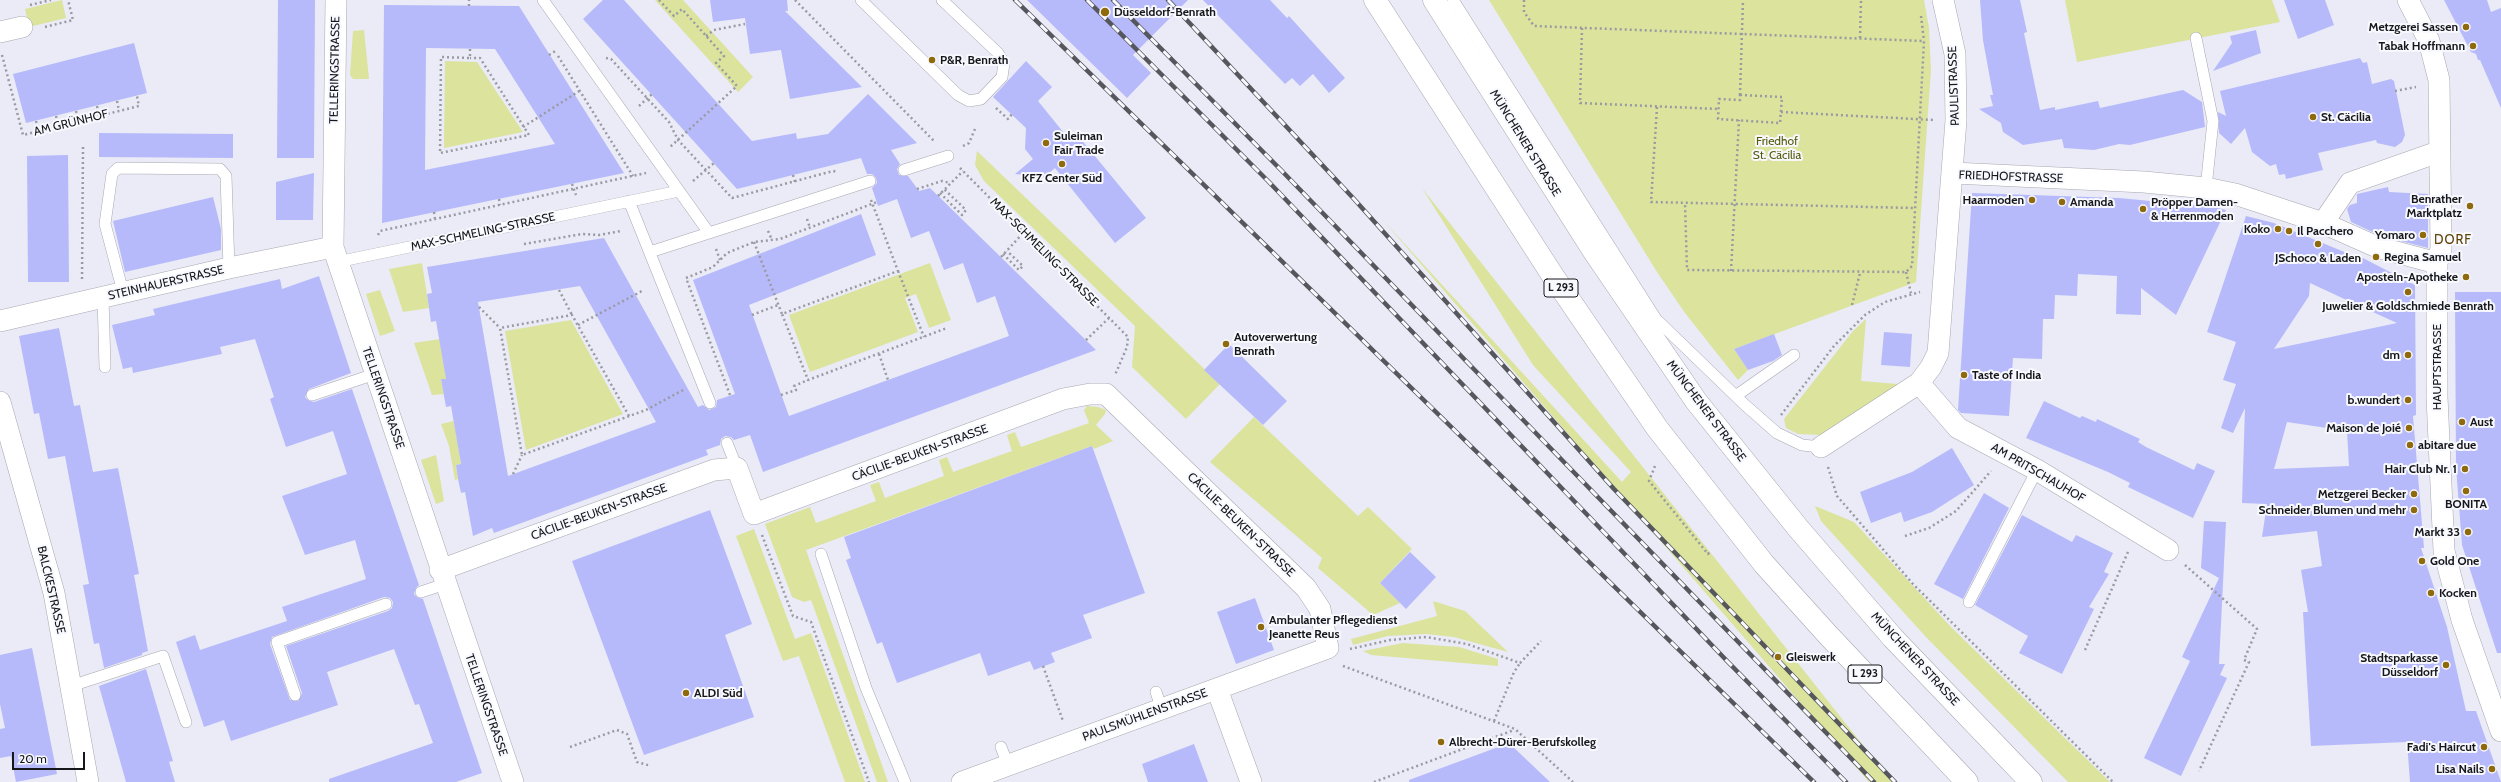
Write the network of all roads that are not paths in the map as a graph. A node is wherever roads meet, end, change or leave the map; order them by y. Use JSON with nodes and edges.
{"nodes":[{"id":1,"x":336,"y":0,"type":"edge"},
{"id":2,"x":543,"y":0,"type":"edge"},
{"id":3,"x":860,"y":0,"type":"edge"},
{"id":4,"x":942,"y":0,"type":"edge"},
{"id":5,"x":1376,"y":0,"type":"edge"},
{"id":6,"x":1434,"y":0,"type":"edge"},
{"id":7,"x":1453,"y":0,"type":"edge"},
{"id":8,"x":1942,"y":0,"type":"edge"},
{"id":9,"x":2408,"y":0,"type":"edge"},
{"id":10,"x":22,"y":27,"type":"dead end"},
{"id":11,"x":0,"y":32,"type":"edge"},
{"id":12,"x":2196,"y":38,"type":"dead end"},
{"id":13,"x":2438,"y":152,"type":"junction"},
{"id":14,"x":948,"y":156,"type":"road end"},
{"id":15,"x":904,"y":170,"type":"dead end"},
{"id":16,"x":1963,"y":174,"type":"junction"},
{"id":17,"x":867,"y":182,"type":"road end"},
{"id":18,"x":2206,"y":188,"type":"junction"},
{"id":19,"x":679,"y":191,"type":"junction"},
{"id":20,"x":629,"y":201,"type":"junction"},
{"id":21,"x":2323,"y":223,"type":"junction"},
{"id":22,"x":710,"y":233,"type":"junction"},
{"id":23,"x":650,"y":252,"type":"junction"},
{"id":24,"x":335,"y":255,"type":"junction"},
{"id":25,"x":2437,"y":263,"type":"junction"},
{"id":26,"x":229,"y":268,"type":"junction"},
{"id":27,"x":123,"y":292,"type":"junction"},
{"id":28,"x":103,"y":297,"type":"junction"},
{"id":29,"x":0,"y":321,"type":"edge"},
{"id":30,"x":1794,"y":355,"type":"dead end"},
{"id":31,"x":105,"y":367,"type":"dead end"},
{"id":32,"x":374,"y":374,"type":"junction"},
{"id":33,"x":1919,"y":383,"type":"junction"},
{"id":34,"x":312,"y":395,"type":"dead end"},
{"id":35,"x":1736,"y":395,"type":"junction"},
{"id":36,"x":0,"y":402,"type":"edge"},
{"id":37,"x":710,"y":403,"type":"dead end"},
{"id":38,"x":727,"y":443,"type":"dead end"},
{"id":39,"x":1821,"y":447,"type":"joint"},
{"id":40,"x":737,"y":468,"type":"junction"},
{"id":41,"x":2037,"y":470,"type":"junction"},
{"id":42,"x":2168,"y":550,"type":"road end"},
{"id":43,"x":821,"y":554,"type":"dead end"},
{"id":44,"x":443,"y":577,"type":"junction"},
{"id":45,"x":421,"y":592,"type":"dead end"},
{"id":46,"x":1969,"y":602,"type":"dead end"},
{"id":47,"x":386,"y":604,"type":"dead end"},
{"id":48,"x":1328,"y":648,"type":"joint"},
{"id":49,"x":71,"y":686,"type":"junction"},
{"id":50,"x":1217,"y":689,"type":"junction"},
{"id":51,"x":295,"y":695,"type":"dead end"},
{"id":52,"x":186,"y":722,"type":"dead end"},
{"id":53,"x":2501,"y":731,"type":"edge"},
{"id":54,"x":88,"y":782,"type":"edge"},
{"id":55,"x":513,"y":782,"type":"edge"},
{"id":56,"x":905,"y":782,"type":"edge"},
{"id":57,"x":962,"y":782,"type":"edge"},
{"id":58,"x":1251,"y":782,"type":"edge"},
{"id":59,"x":1967,"y":782,"type":"edge"},
{"id":60,"x":2031,"y":782,"type":"edge"}],
"edges":[{"from":1,"to":24,"type":"street","name":"TELLERINGSTRASSE"},
{"from":2,"to":19,"type":"lane"},
{"from":3,"to":4,"type":"lane"},
{"from":5,"to":59,"type":"highway","number":"L 293"},
{"from":6,"to":60,"type":"highway","name":"MÜNCHENER STRASSE"},
{"from":7,"to":35,"type":"lane"},
{"from":8,"to":16,"type":"street","name":"PAULISTRASSE"},
{"from":9,"to":13,"type":"street","name":"HAUPTSTRASSE"},
{"from":10,"to":11,"type":"street"},
{"from":12,"to":18,"type":"lane"},
{"from":13,"to":21,"type":"street"},
{"from":13,"to":25,"type":"street","name":"HAUPTSTRASSE"},
{"from":14,"to":15,"type":"lane"},
{"from":16,"to":18,"type":"street","name":"FRIEDHOFSTRASSE"},
{"from":16,"to":33,"type":"street","name":"FRIEDHOFSTRASSE"},
{"from":17,"to":22,"type":"lane"},
{"from":18,"to":21,"type":"street","name":"FRIEDHOFSTRASSE"},
{"from":19,"to":20,"type":"lane","name":"MAX-SCHMELING-STRASSE"},
{"from":19,"to":22,"type":"lane"},
{"from":20,"to":23,"type":"lane"},
{"from":20,"to":24,"type":"lane","name":"MAX-SCHMELING-STRASSE"},
{"from":21,"to":25,"type":"street","name":"FRIEDHOFSTRASSE"},
{"from":22,"to":23,"type":"lane"},
{"from":23,"to":37,"type":"lane"},
{"from":24,"to":26,"type":"street","name":"STEINHAUERSTRASSE"},
{"from":24,"to":32,"type":"street","name":"TELLERINGSTRASSE"},
{"from":25,"to":53,"type":"street","name":"HAUPTSTRASSE"},
{"from":26,"to":27,"type":"street","name":"STEINHAUERSTRASSE"},
{"from":26,"to":27,"type":"lane"},
{"from":27,"to":28,"type":"street","name":"STEINHAUERSTRASSE"},
{"from":28,"to":29,"type":"street","name":"STEINHAUERSTRASSE"},
{"from":28,"to":31,"type":"lane"},
{"from":30,"to":35,"type":"lane"},
{"from":32,"to":34,"type":"lane"},
{"from":32,"to":44,"type":"street","name":"TELLERINGSTRASSE"},
{"from":33,"to":39,"type":"street","name":"FRIEDHOFSTRASSE"},
{"from":33,"to":41,"type":"street","name":"AM PRITSCHAUHOF"},
{"from":35,"to":39,"type":"lane"},
{"from":36,"to":49,"type":"street","name":"BALCKESTRASSE"},
{"from":38,"to":40,"type":"lane"},
{"from":40,"to":44,"type":"street","name":"CÄCILIE-BEUKEN-STRASSE"},
{"from":40,"to":48,"type":"street","name":"CÄCILIE-BEUKEN-STRASSE"},
{"from":41,"to":42,"type":"street","name":"AM PRITSCHAUHOF"},
{"from":41,"to":46,"type":"lane"},
{"from":43,"to":56,"type":"lane"},
{"from":44,"to":45,"type":"lane"},
{"from":44,"to":55,"type":"street","name":"TELLERINGSTRASSE"},
{"from":47,"to":51,"type":"lane"},
{"from":48,"to":50,"type":"street","name":"PAULSMÜHLENSTRASSE"},
{"from":49,"to":52,"type":"lane"},
{"from":49,"to":54,"type":"street","name":"BALCKESTRASSE"},
{"from":50,"to":57,"type":"street","name":"PAULSMÜHLENSTRASSE"},
{"from":50,"to":58,"type":"street"}]}
